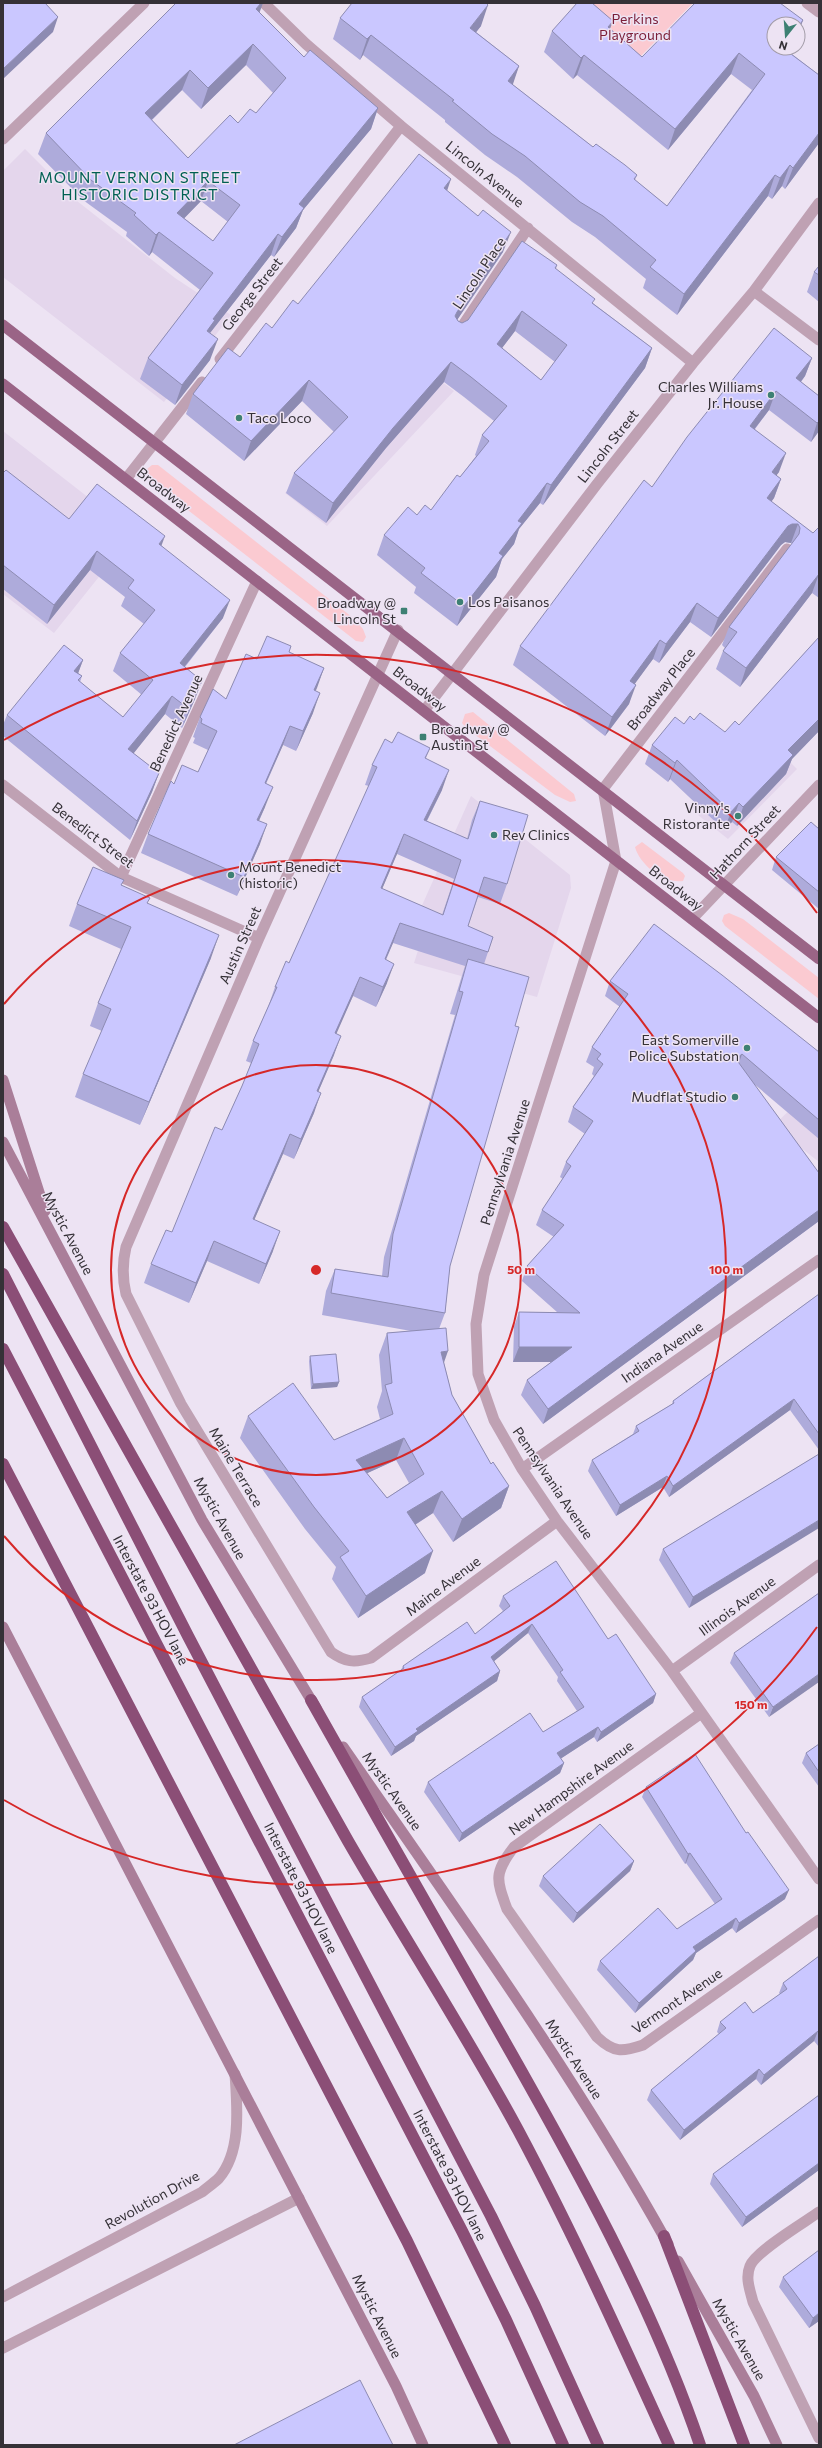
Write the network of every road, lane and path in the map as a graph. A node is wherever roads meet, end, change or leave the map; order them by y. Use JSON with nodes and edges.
{"nodes":[{"id":1,"x":144,"y":3,"type":"edge"},
{"id":2,"x":264,"y":3,"type":"edge"},
{"id":3,"x":807,"y":3,"type":"edge"},
{"id":4,"x":819,"y":12,"type":"edge"},
{"id":5,"x":401,"y":126,"type":"junction"},
{"id":6,"x":3,"y":139,"type":"edge"},
{"id":7,"x":819,"y":203,"type":"edge"},
{"id":8,"x":528,"y":228,"type":"junction"},
{"id":9,"x":754,"y":291,"type":"junction"},
{"id":10,"x":3,"y":325,"type":"edge"},
{"id":11,"x":455,"y":336,"type":"edge"},
{"id":12,"x":819,"y":340,"type":"edge"},
{"id":13,"x":693,"y":363,"type":"junction"},
{"id":14,"x":3,"y":384,"type":"edge"},
{"id":15,"x":155,"y":442,"type":"junction"},
{"id":16,"x":126,"y":479,"type":"junction"},
{"id":17,"x":788,"y":550,"type":"edge"},
{"id":18,"x":257,"y":581,"type":"junction"},
{"id":19,"x":398,"y":630,"type":"junction"},
{"id":20,"x":453,"y":672,"type":"junction"},
{"id":21,"x":376,"y":674,"type":"junction"},
{"id":22,"x":424,"y":711,"type":"junction"},
{"id":23,"x":3,"y":785,"type":"edge"},
{"id":24,"x":819,"y":785,"type":"edge"},
{"id":25,"x":603,"y":789,"type":"junction"},
{"id":26,"x":616,"y":860,"type":"junction"},
{"id":27,"x":121,"y":877,"type":"junction"},
{"id":28,"x":725,"y":884,"type":"junction"},
{"id":29,"x":692,"y":919,"type":"junction"},
{"id":30,"x":259,"y":938,"type":"junction"},
{"id":31,"x":819,"y":959,"type":"edge"},
{"id":32,"x":819,"y":1018,"type":"edge"},
{"id":33,"x":3,"y":1080,"type":"edge"},
{"id":34,"x":3,"y":1142,"type":"edge"},
{"id":35,"x":3,"y":1227,"type":"edge"},
{"id":36,"x":53,"y":1238,"type":"junction"},
{"id":37,"x":819,"y":1260,"type":"edge"},
{"id":38,"x":3,"y":1274,"type":"edge"},
{"id":39,"x":122,"y":1277,"type":"joint"},
{"id":40,"x":3,"y":1349,"type":"edge"},
{"id":41,"x":3,"y":1464,"type":"edge"},
{"id":42,"x":522,"y":1469,"type":"junction"},
{"id":43,"x":557,"y":1520,"type":"junction"},
{"id":44,"x":819,"y":1565,"type":"edge"},
{"id":45,"x":3,"y":1627,"type":"edge"},
{"id":46,"x":343,"y":1661,"type":"joint"},
{"id":47,"x":672,"y":1671,"type":"junction"},
{"id":48,"x":311,"y":1700,"type":"junction"},
{"id":49,"x":700,"y":1714,"type":"junction"},
{"id":50,"x":816,"y":1867,"type":"edge"},
{"id":51,"x":819,"y":1879,"type":"edge"},
{"id":52,"x":819,"y":1920,"type":"edge"},
{"id":53,"x":549,"y":1968,"type":"joint"},
{"id":54,"x":235,"y":2074,"type":"junction"},
{"id":55,"x":299,"y":2198,"type":"junction"},
{"id":56,"x":819,"y":2212,"type":"edge"},
{"id":57,"x":664,"y":2236,"type":"junction"},
{"id":58,"x":3,"y":2297,"type":"edge"},
{"id":59,"x":3,"y":2348,"type":"edge"},
{"id":60,"x":819,"y":2438,"type":"edge"},
{"id":61,"x":423,"y":2445,"type":"edge"},
{"id":62,"x":505,"y":2445,"type":"edge"},
{"id":63,"x":563,"y":2445,"type":"edge"},
{"id":64,"x":598,"y":2445,"type":"edge"},
{"id":65,"x":668,"y":2445,"type":"edge"},
{"id":66,"x":700,"y":2445,"type":"edge"},
{"id":67,"x":744,"y":2445,"type":"edge"},
{"id":68,"x":777,"y":2445,"type":"edge"}],
"edges":[{"from":1,"to":6,"type":"street"},
{"from":2,"to":5,"type":"street","name":"Lincoln Avenue"},
{"from":3,"to":4,"type":"street"},
{"from":5,"to":8,"type":"street","name":"Lincoln Avenue"},
{"from":5,"to":15,"type":"street","name":"George Street"},
{"from":7,"to":9,"type":"street","name":"Lincoln Street"},
{"from":8,"to":11,"type":"street","name":"Lincoln Place"},
{"from":8,"to":13,"type":"street","name":"Lincoln Avenue"},
{"from":9,"to":12,"type":"street"},
{"from":9,"to":13,"type":"street","name":"Lincoln Street"},
{"from":10,"to":15,"type":"main road"},
{"from":13,"to":20,"type":"street","name":"Lincoln Street"},
{"from":14,"to":16,"type":"main road","name":"Broadway"},
{"from":15,"to":16,"type":"street","name":"George Street"},
{"from":15,"to":19,"type":"main road"},
{"from":16,"to":18,"type":"main road","name":"Broadway"},
{"from":17,"to":25,"type":"street","name":"Broadway Place"},
{"from":18,"to":21,"type":"main road","name":"Broadway"},
{"from":18,"to":27,"type":"street","name":"Benedict Avenue"},
{"from":19,"to":20,"type":"main road"},
{"from":19,"to":21,"type":"street","name":"Austin Street"},
{"from":20,"to":22,"type":"street","name":"Lincoln Street"},
{"from":20,"to":25,"type":"main road"},
{"from":21,"to":22,"type":"main road","name":"Broadway"},
{"from":21,"to":30,"type":"street","name":"Austin Street"},
{"from":22,"to":26,"type":"main road","name":"Broadway"},
{"from":23,"to":27,"type":"street","name":"Benedict Street"},
{"from":24,"to":28,"type":"street","name":"Hathorn Street"},
{"from":25,"to":26,"type":"street"},
{"from":25,"to":28,"type":"main road"},
{"from":26,"to":29,"type":"main road","name":"Broadway"},
{"from":26,"to":42,"type":"street","name":"Pennsylvania Avenue"},
{"from":27,"to":30,"type":"street","name":"Benedict Street"},
{"from":28,"to":29,"type":"street","name":"Hathorn Street"},
{"from":28,"to":31,"type":"main road"},
{"from":29,"to":32,"type":"main road","name":"Broadway"},
{"from":30,"to":39,"type":"street","name":"Austin Street"},
{"from":33,"to":36,"type":"main road"},
{"from":34,"to":36,"type":"main road","name":"Mystic Avenue"},
{"from":35,"to":65,"type":"highway"},
{"from":36,"to":48,"type":"main road","name":"Mystic Avenue"},
{"from":37,"to":42,"type":"street","name":"Indiana Avenue"},
{"from":38,"to":64,"type":"highway"},
{"from":39,"to":46,"type":"street","name":"Maine Terrace"},
{"from":40,"to":63,"type":"highway","name":"Interstate 93 HOV lane"},
{"from":41,"to":62,"type":"highway"},
{"from":42,"to":43,"type":"street","name":"Pennsylvania Avenue"},
{"from":43,"to":46,"type":"street","name":"Maine Avenue"},
{"from":43,"to":47,"type":"street","name":"Pennsylvania Avenue"},
{"from":44,"to":47,"type":"street","name":"Illinois Avenue"},
{"from":45,"to":54,"type":"main road","name":"Mystic Avenue"},
{"from":47,"to":49,"type":"street","name":"Pennsylvania Avenue"},
{"from":48,"to":57,"type":"main road","name":"Mystic Avenue"},
{"from":48,"to":66,"type":"highway"},
{"from":49,"to":50,"type":"street","name":"Pennsylvania Avenue"},
{"from":49,"to":53,"type":"street","name":"New Hampshire Avenue"},
{"from":50,"to":51,"type":"street","name":"Pennsylvania Avenue"},
{"from":52,"to":53,"type":"street","name":"Vermont Avenue"},
{"from":54,"to":55,"type":"main road","name":"Mystic Avenue"},
{"from":54,"to":58,"type":"street","name":"Revolution Drive"},
{"from":55,"to":59,"type":"street"},
{"from":55,"to":61,"type":"main road","name":"Mystic Avenue"},
{"from":56,"to":60,"type":"street"},
{"from":57,"to":67,"type":"highway"},
{"from":57,"to":68,"type":"main road","name":"Mystic Avenue"}]}
